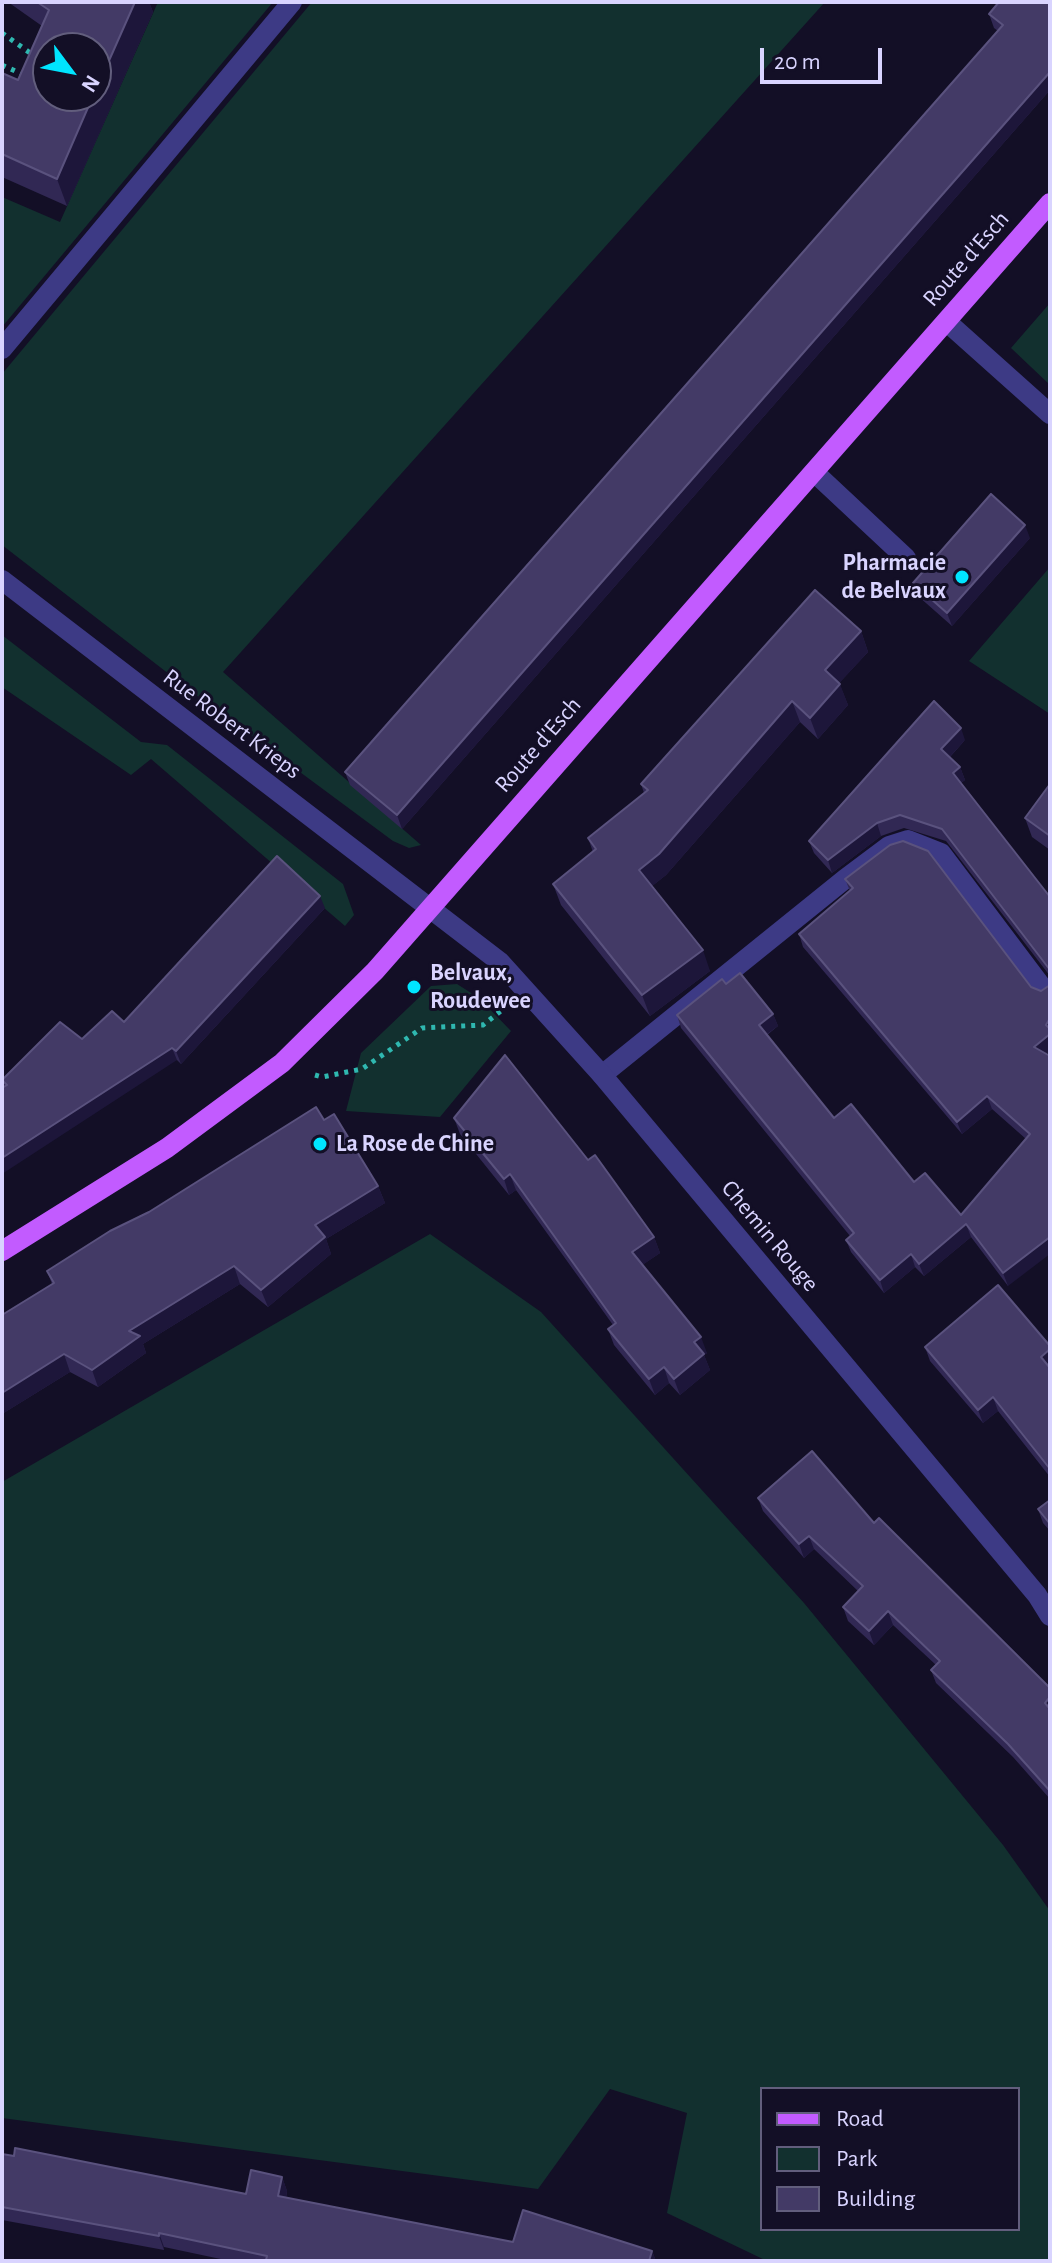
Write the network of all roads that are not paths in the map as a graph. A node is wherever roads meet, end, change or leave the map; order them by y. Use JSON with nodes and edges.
{"nodes":[{"id":1,"x":292,"y":2,"type":"edge"},
{"id":2,"x":1050,"y":203,"type":"edge"},
{"id":3,"x":947,"y":322,"type":"junction"},
{"id":4,"x":2,"y":349,"type":"edge"},
{"id":5,"x":1050,"y":414,"type":"edge"},
{"id":6,"x":814,"y":472,"type":"junction"},
{"id":7,"x":906,"y":558,"type":"dead end"},
{"id":8,"x":2,"y":580,"type":"edge"},
{"id":9,"x":431,"y":908,"type":"junction"},
{"id":10,"x":1045,"y":991,"type":"edge"},
{"id":11,"x":602,"y":1075,"type":"junction"},
{"id":12,"x":2,"y":1251,"type":"edge"},
{"id":13,"x":1050,"y":1616,"type":"edge"}],
"edges":[{"from":1,"to":4,"type":"street"},
{"from":2,"to":3,"type":"main road","name":"Route d'Esch"},
{"from":3,"to":5,"type":"street"},
{"from":3,"to":6,"type":"main road","name":"Route d'Esch"},
{"from":6,"to":7,"type":"street"},
{"from":6,"to":9,"type":"main road","name":"Route d'Esch"},
{"from":8,"to":9,"type":"street","name":"Rue Robert Krieps"},
{"from":9,"to":11,"type":"street","name":"Chemin Rouge"},
{"from":9,"to":12,"type":"main road","name":"Route d'Esch"},
{"from":10,"to":11,"type":"street"},
{"from":11,"to":13,"type":"street","name":"Chemin Rouge"}]}
